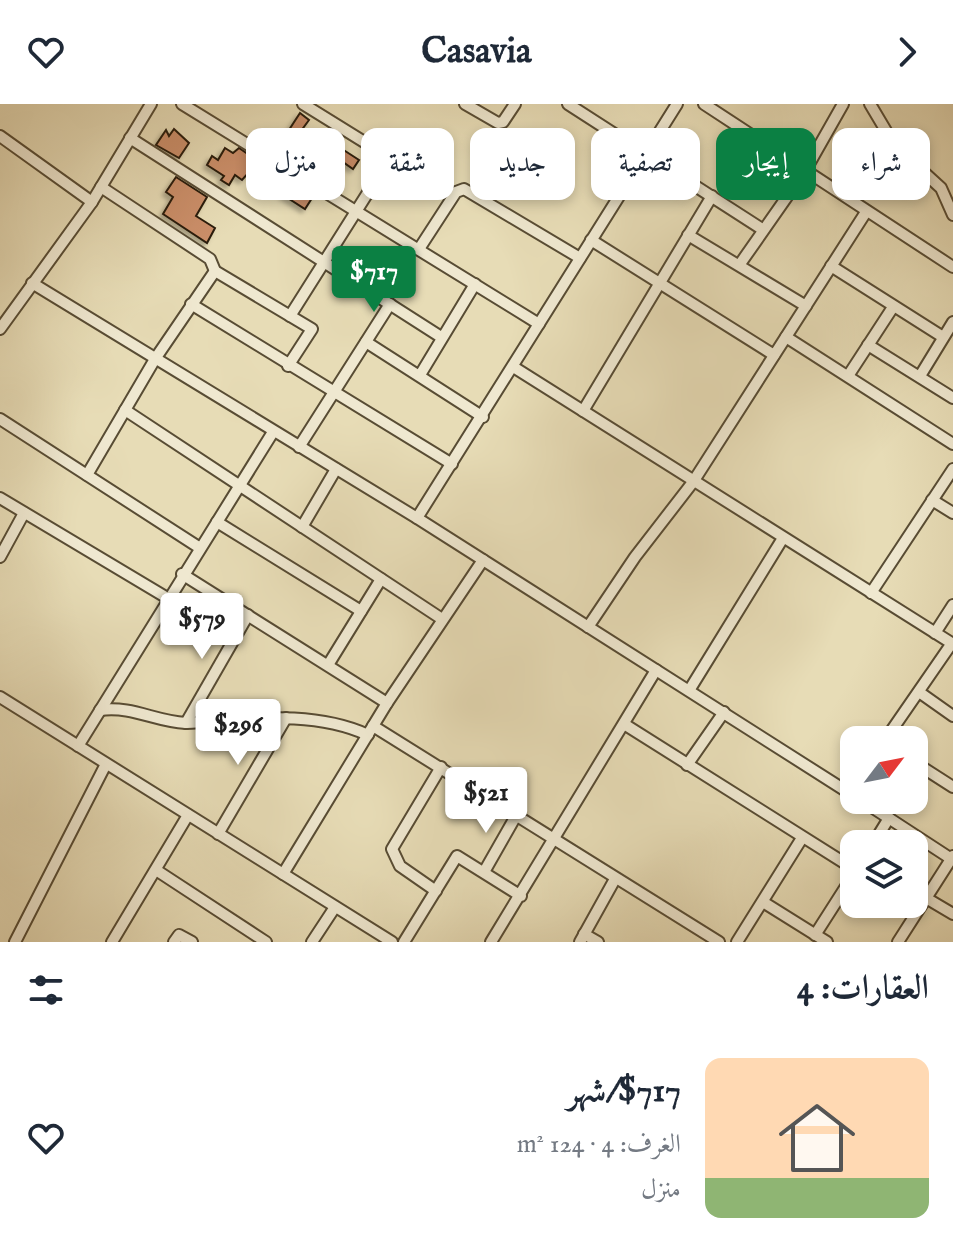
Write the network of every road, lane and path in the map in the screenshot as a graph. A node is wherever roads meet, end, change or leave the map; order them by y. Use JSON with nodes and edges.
{"nodes":[{"id":1,"x":151,"y":104,"type":"edge"},
{"id":2,"x":182,"y":104,"type":"edge"},
{"id":3,"x":465,"y":104,"type":"edge"},
{"id":4,"x":515,"y":104,"type":"edge"},
{"id":5,"x":568,"y":104,"type":"edge"},
{"id":6,"x":677,"y":104,"type":"edge"},
{"id":7,"x":704,"y":104,"type":"edge"},
{"id":8,"x":870,"y":104,"type":"edge"},
{"id":9,"x":311,"y":106,"type":"edge"},
{"id":10,"x":837,"y":106,"type":"edge"},
{"id":11,"x":604,"y":128,"type":"edge"},
{"id":12,"x":662,"y":128,"type":"edge"},
{"id":13,"x":740,"y":128,"type":"edge"},
{"id":14,"x":0,"y":136,"type":"edge"},
{"id":15,"x":130,"y":138,"type":"junction"},
{"id":16,"x":816,"y":149,"type":"edge"},
{"id":17,"x":816,"y":178,"type":"edge"},
{"id":18,"x":101,"y":187,"type":"junction"},
{"id":19,"x":700,"y":189,"type":"edge"},
{"id":20,"x":712,"y":196,"type":"junction"},
{"id":21,"x":617,"y":200,"type":"edge"},
{"id":22,"x":784,"y":200,"type":"edge"},
{"id":23,"x":92,"y":202,"type":"junction"},
{"id":24,"x":359,"y":211,"type":"junction"},
{"id":25,"x":866,"y":212,"type":"junction"},
{"id":26,"x":953,"y":215,"type":"edge"},
{"id":27,"x":762,"y":229,"type":"junction"},
{"id":28,"x":688,"y":235,"type":"junction"},
{"id":29,"x":591,"y":240,"type":"junction"},
{"id":30,"x":419,"y":249,"type":"junction"},
{"id":31,"x":580,"y":258,"type":"junction"},
{"id":32,"x":326,"y":262,"type":"junction"},
{"id":33,"x":740,"y":264,"type":"junction"},
{"id":34,"x":831,"y":266,"type":"junction"},
{"id":35,"x":953,"y":267,"type":"edge"},
{"id":36,"x":215,"y":271,"type":"junction"},
{"id":37,"x":659,"y":282,"type":"junction"},
{"id":38,"x":32,"y":283,"type":"junction"},
{"id":39,"x":475,"y":284,"type":"junction"},
{"id":40,"x":191,"y":304,"type":"junction"},
{"id":41,"x":390,"y":304,"type":"junction"},
{"id":42,"x":806,"y":306,"type":"junction"},
{"id":43,"x":893,"y":307,"type":"junction"},
{"id":44,"x":290,"y":316,"type":"junction"},
{"id":45,"x":953,"y":322,"type":"edge"},
{"id":46,"x":539,"y":324,"type":"junction"},
{"id":47,"x":0,"y":329,"type":"edge"},
{"id":48,"x":441,"y":337,"type":"junction"},
{"id":49,"x":786,"y":337,"type":"junction"},
{"id":50,"x":943,"y":337,"type":"junction"},
{"id":51,"x":366,"y":342,"type":"junction"},
{"id":52,"x":868,"y":345,"type":"junction"},
{"id":53,"x":774,"y":355,"type":"junction"},
{"id":54,"x":155,"y":359,"type":"junction"},
{"id":55,"x":288,"y":366,"type":"junction"},
{"id":56,"x":515,"y":368,"type":"junction"},
{"id":57,"x":420,"y":375,"type":"junction"},
{"id":58,"x":848,"y":376,"type":"junction"},
{"id":59,"x":920,"y":376,"type":"junction"},
{"id":60,"x":334,"y":393,"type":"junction"},
{"id":61,"x":953,"y":398,"type":"edge"},
{"id":62,"x":125,"y":410,"type":"junction"},
{"id":63,"x":583,"y":411,"type":"junction"},
{"id":64,"x":483,"y":417,"type":"junction"},
{"id":65,"x":0,"y":419,"type":"edge"},
{"id":66,"x":273,"y":432,"type":"junction"},
{"id":67,"x":953,"y":444,"type":"edge"},
{"id":68,"x":299,"y":447,"type":"junction"},
{"id":69,"x":452,"y":464,"type":"junction"},
{"id":70,"x":336,"y":469,"type":"junction"},
{"id":71,"x":953,"y":469,"type":"edge"},
{"id":72,"x":87,"y":475,"type":"junction"},
{"id":73,"x":693,"y":482,"type":"junction"},
{"id":74,"x":240,"y":486,"type":"junction"},
{"id":75,"x":0,"y":498,"type":"edge"},
{"id":76,"x":932,"y":500,"type":"junction"},
{"id":77,"x":24,"y":513,"type":"junction"},
{"id":78,"x":953,"y":513,"type":"edge"},
{"id":79,"x":417,"y":518,"type":"junction"},
{"id":80,"x":217,"y":522,"type":"junction"},
{"id":81,"x":302,"y":527,"type":"junction"},
{"id":82,"x":783,"y":538,"type":"junction"},
{"id":83,"x":200,"y":548,"type":"junction"},
{"id":84,"x":2,"y":550,"type":"edge"},
{"id":85,"x":483,"y":560,"type":"junction"},
{"id":86,"x":182,"y":574,"type":"junction"},
{"id":87,"x":381,"y":579,"type":"junction"},
{"id":88,"x":871,"y":593,"type":"junction"},
{"id":89,"x":169,"y":599,"type":"junction"},
{"id":90,"x":953,"y":605,"type":"edge"},
{"id":91,"x":361,"y":611,"type":"junction"},
{"id":92,"x":248,"y":615,"type":"junction"},
{"id":93,"x":442,"y":619,"type":"junction"},
{"id":94,"x":588,"y":627,"type":"junction"},
{"id":95,"x":935,"y":633,"type":"junction"},
{"id":96,"x":952,"y":643,"type":"edge"},
{"id":97,"x":328,"y":665,"type":"junction"},
{"id":98,"x":656,"y":670,"type":"junction"},
{"id":99,"x":690,"y":689,"type":"junction"},
{"id":100,"x":919,"y":692,"type":"junction"},
{"id":101,"x":0,"y":697,"type":"edge"},
{"id":102,"x":387,"y":703,"type":"junction"},
{"id":103,"x":100,"y":710,"type":"junction"},
{"id":104,"x":724,"y":712,"type":"junction"},
{"id":105,"x":953,"y":716,"type":"edge"},
{"id":106,"x":286,"y":718,"type":"junction"},
{"id":107,"x":186,"y":723,"type":"junction"},
{"id":108,"x":624,"y":724,"type":"junction"},
{"id":109,"x":895,"y":726,"type":"edge"},
{"id":110,"x":370,"y":730,"type":"junction"},
{"id":111,"x":78,"y":746,"type":"junction"},
{"id":112,"x":106,"y":764,"type":"junction"},
{"id":113,"x":687,"y":765,"type":"junction"},
{"id":114,"x":441,"y":767,"type":"junction"},
{"id":115,"x":928,"y":771,"type":"edge"},
{"id":116,"x":840,"y":784,"type":"edge"},
{"id":117,"x":953,"y":787,"type":"edge"},
{"id":118,"x":517,"y":814,"type":"junction"},
{"id":119,"x":883,"y":814,"type":"edge"},
{"id":120,"x":188,"y":815,"type":"junction"},
{"id":121,"x":889,"y":818,"type":"junction"},
{"id":122,"x":882,"y":830,"type":"edge"},
{"id":123,"x":218,"y":834,"type":"junction"},
{"id":124,"x":802,"y":838,"type":"junction"},
{"id":125,"x":553,"y":840,"type":"junction"},
{"id":126,"x":952,"y":858,"type":"edge"},
{"id":127,"x":840,"y":863,"type":"edge"},
{"id":128,"x":156,"y":870,"type":"junction"},
{"id":129,"x":484,"y":872,"type":"junction"},
{"id":130,"x":283,"y":874,"type":"junction"},
{"id":131,"x":615,"y":879,"type":"junction"},
{"id":132,"x":436,"y":891,"type":"junction"},
{"id":133,"x":840,"y":895,"type":"edge"},
{"id":134,"x":928,"y":895,"type":"edge"},
{"id":135,"x":521,"y":896,"type":"junction"},
{"id":136,"x":928,"y":899,"type":"edge"},
{"id":137,"x":763,"y":902,"type":"junction"},
{"id":138,"x":335,"y":907,"type":"junction"},
{"id":139,"x":953,"y":914,"type":"edge"},
{"id":140,"x":913,"y":918,"type":"edge"},
{"id":141,"x":815,"y":935,"type":"junction"},
{"id":142,"x":582,"y":938,"type":"edge"},
{"id":143,"x":115,"y":941,"type":"edge"},
{"id":144,"x":15,"y":942,"type":"edge"},
{"id":145,"x":174,"y":942,"type":"edge"},
{"id":146,"x":192,"y":942,"type":"edge"},
{"id":147,"x":266,"y":942,"type":"edge"},
{"id":148,"x":312,"y":942,"type":"edge"},
{"id":149,"x":392,"y":942,"type":"edge"},
{"id":150,"x":404,"y":942,"type":"edge"},
{"id":151,"x":491,"y":942,"type":"edge"},
{"id":152,"x":598,"y":942,"type":"edge"},
{"id":153,"x":719,"y":942,"type":"edge"},
{"id":154,"x":737,"y":942,"type":"edge"},
{"id":155,"x":827,"y":942,"type":"edge"},
{"id":156,"x":898,"y":942,"type":"edge"}],
"edges":[{"from":1,"to":15,"type":"street"},
{"from":2,"to":24,"type":"street"},
{"from":3,"to":4,"type":"street"},
{"from":5,"to":11,"type":"street"},
{"from":6,"to":12,"type":"street"},
{"from":7,"to":13,"type":"street"},
{"from":8,"to":26,"type":"street"},
{"from":9,"to":24,"type":"street"},
{"from":10,"to":16,"type":"street"},
{"from":14,"to":23,"type":"street"},
{"from":15,"to":18,"type":"street"},
{"from":15,"to":32,"type":"street"},
{"from":17,"to":25,"type":"street"},
{"from":18,"to":23,"type":"street"},
{"from":18,"to":36,"type":"street"},
{"from":19,"to":20,"type":"street"},
{"from":20,"to":27,"type":"street"},
{"from":20,"to":28,"type":"street"},
{"from":21,"to":29,"type":"street"},
{"from":22,"to":27,"type":"street"},
{"from":23,"to":38,"type":"street"},
{"from":24,"to":30,"type":"street"},
{"from":24,"to":32,"type":"street"},
{"from":25,"to":34,"type":"street"},
{"from":25,"to":35,"type":"street"},
{"from":27,"to":33,"type":"street"},
{"from":28,"to":33,"type":"street"},
{"from":28,"to":37,"type":"street"},
{"from":29,"to":31,"type":"street"},
{"from":29,"to":37,"type":"street"},
{"from":30,"to":31,"type":"street"},
{"from":30,"to":39,"type":"street"},
{"from":31,"to":46,"type":"street"},
{"from":32,"to":41,"type":"street"},
{"from":32,"to":44,"type":"street"},
{"from":33,"to":42,"type":"street"},
{"from":34,"to":42,"type":"street"},
{"from":34,"to":43,"type":"street"},
{"from":36,"to":40,"type":"street"},
{"from":36,"to":44,"type":"street"},
{"from":37,"to":53,"type":"street"},
{"from":37,"to":63,"type":"street"},
{"from":38,"to":47,"type":"street"},
{"from":38,"to":54,"type":"street"},
{"from":39,"to":46,"type":"street"},
{"from":39,"to":48,"type":"street"},
{"from":40,"to":54,"type":"street"},
{"from":40,"to":55,"type":"street"},
{"from":41,"to":48,"type":"street"},
{"from":41,"to":51,"type":"street"},
{"from":42,"to":49,"type":"street"},
{"from":43,"to":50,"type":"street"},
{"from":43,"to":52,"type":"street"},
{"from":44,"to":55,"type":"street"},
{"from":45,"to":50,"type":"street"},
{"from":46,"to":56,"type":"street"},
{"from":48,"to":57,"type":"street"},
{"from":49,"to":53,"type":"street"},
{"from":49,"to":58,"type":"street"},
{"from":50,"to":59,"type":"street"},
{"from":51,"to":57,"type":"street"},
{"from":51,"to":60,"type":"street"},
{"from":52,"to":58,"type":"street"},
{"from":52,"to":59,"type":"street"},
{"from":53,"to":73,"type":"street"},
{"from":54,"to":62,"type":"street"},
{"from":54,"to":66,"type":"street"},
{"from":55,"to":60,"type":"street"},
{"from":56,"to":63,"type":"street"},
{"from":56,"to":64,"type":"street"},
{"from":57,"to":64,"type":"street"},
{"from":58,"to":67,"type":"street"},
{"from":59,"to":61,"type":"street"},
{"from":60,"to":68,"type":"street"},
{"from":60,"to":69,"type":"street"},
{"from":62,"to":72,"type":"street"},
{"from":62,"to":74,"type":"street"},
{"from":63,"to":73,"type":"street"},
{"from":64,"to":69,"type":"street"},
{"from":65,"to":72,"type":"street"},
{"from":66,"to":68,"type":"street"},
{"from":66,"to":74,"type":"street"},
{"from":68,"to":70,"type":"street"},
{"from":69,"to":79,"type":"street"},
{"from":70,"to":79,"type":"street"},
{"from":70,"to":81,"type":"street"},
{"from":71,"to":76,"type":"street"},
{"from":72,"to":83,"type":"street"},
{"from":73,"to":82,"type":"street"},
{"from":73,"to":94,"type":"street"},
{"from":74,"to":80,"type":"street"},
{"from":74,"to":81,"type":"street"},
{"from":75,"to":77,"type":"street"},
{"from":76,"to":78,"type":"street"},
{"from":76,"to":88,"type":"street"},
{"from":77,"to":84,"type":"street"},
{"from":77,"to":89,"type":"street"},
{"from":79,"to":85,"type":"street"},
{"from":80,"to":83,"type":"street"},
{"from":80,"to":91,"type":"street"},
{"from":81,"to":87,"type":"street"},
{"from":82,"to":88,"type":"street"},
{"from":82,"to":99,"type":"street"},
{"from":83,"to":86,"type":"street"},
{"from":85,"to":93,"type":"street"},
{"from":85,"to":94,"type":"street"},
{"from":86,"to":89,"type":"street"},
{"from":86,"to":92,"type":"street"},
{"from":87,"to":91,"type":"street"},
{"from":87,"to":93,"type":"street"},
{"from":88,"to":95,"type":"street"},
{"from":89,"to":103,"type":"street"},
{"from":90,"to":95,"type":"street"},
{"from":91,"to":97,"type":"street"},
{"from":92,"to":97,"type":"street"},
{"from":92,"to":107,"type":"street"},
{"from":93,"to":102,"type":"street"},
{"from":94,"to":98,"type":"street"},
{"from":95,"to":96,"type":"street"},
{"from":96,"to":100,"type":"street"},
{"from":97,"to":102,"type":"street"},
{"from":98,"to":99,"type":"street"},
{"from":98,"to":108,"type":"street"},
{"from":99,"to":104,"type":"street"},
{"from":100,"to":105,"type":"street"},
{"from":100,"to":109,"type":"street"},
{"from":101,"to":111,"type":"street"},
{"from":102,"to":110,"type":"street"},
{"from":103,"to":107,"type":"street"},
{"from":103,"to":111,"type":"street"},
{"from":104,"to":113,"type":"street"},
{"from":104,"to":116,"type":"street"},
{"from":106,"to":107,"type":"street"},
{"from":106,"to":110,"type":"street"},
{"from":106,"to":123,"type":"street"},
{"from":108,"to":113,"type":"street"},
{"from":108,"to":125,"type":"street"},
{"from":110,"to":114,"type":"street"},
{"from":110,"to":130,"type":"street"},
{"from":111,"to":112,"type":"street"},
{"from":112,"to":120,"type":"street"},
{"from":112,"to":144,"type":"street"},
{"from":113,"to":124,"type":"street"},
{"from":114,"to":118,"type":"street"},
{"from":114,"to":132,"type":"street"},
{"from":115,"to":117,"type":"street"},
{"from":118,"to":125,"type":"street"},
{"from":118,"to":129,"type":"street"},
{"from":119,"to":121,"type":"street"},
{"from":120,"to":123,"type":"street"},
{"from":120,"to":128,"type":"street"},
{"from":121,"to":122,"type":"street"},
{"from":121,"to":126,"type":"street"},
{"from":123,"to":130,"type":"street"},
{"from":124,"to":127,"type":"street"},
{"from":124,"to":137,"type":"street"},
{"from":125,"to":131,"type":"street"},
{"from":125,"to":135,"type":"street"},
{"from":126,"to":134,"type":"street"},
{"from":128,"to":143,"type":"street"},
{"from":128,"to":147,"type":"street"},
{"from":129,"to":132,"type":"street"},
{"from":129,"to":135,"type":"street"},
{"from":130,"to":138,"type":"street"},
{"from":131,"to":142,"type":"street"},
{"from":131,"to":153,"type":"street"},
{"from":132,"to":150,"type":"street"},
{"from":133,"to":141,"type":"street"},
{"from":135,"to":151,"type":"street"},
{"from":136,"to":139,"type":"street"},
{"from":137,"to":141,"type":"street"},
{"from":137,"to":154,"type":"street"},
{"from":138,"to":148,"type":"street"},
{"from":138,"to":149,"type":"street"},
{"from":140,"to":156,"type":"street"},
{"from":141,"to":155,"type":"street"},
{"from":142,"to":152,"type":"street"},
{"from":145,"to":146,"type":"street"}]}
